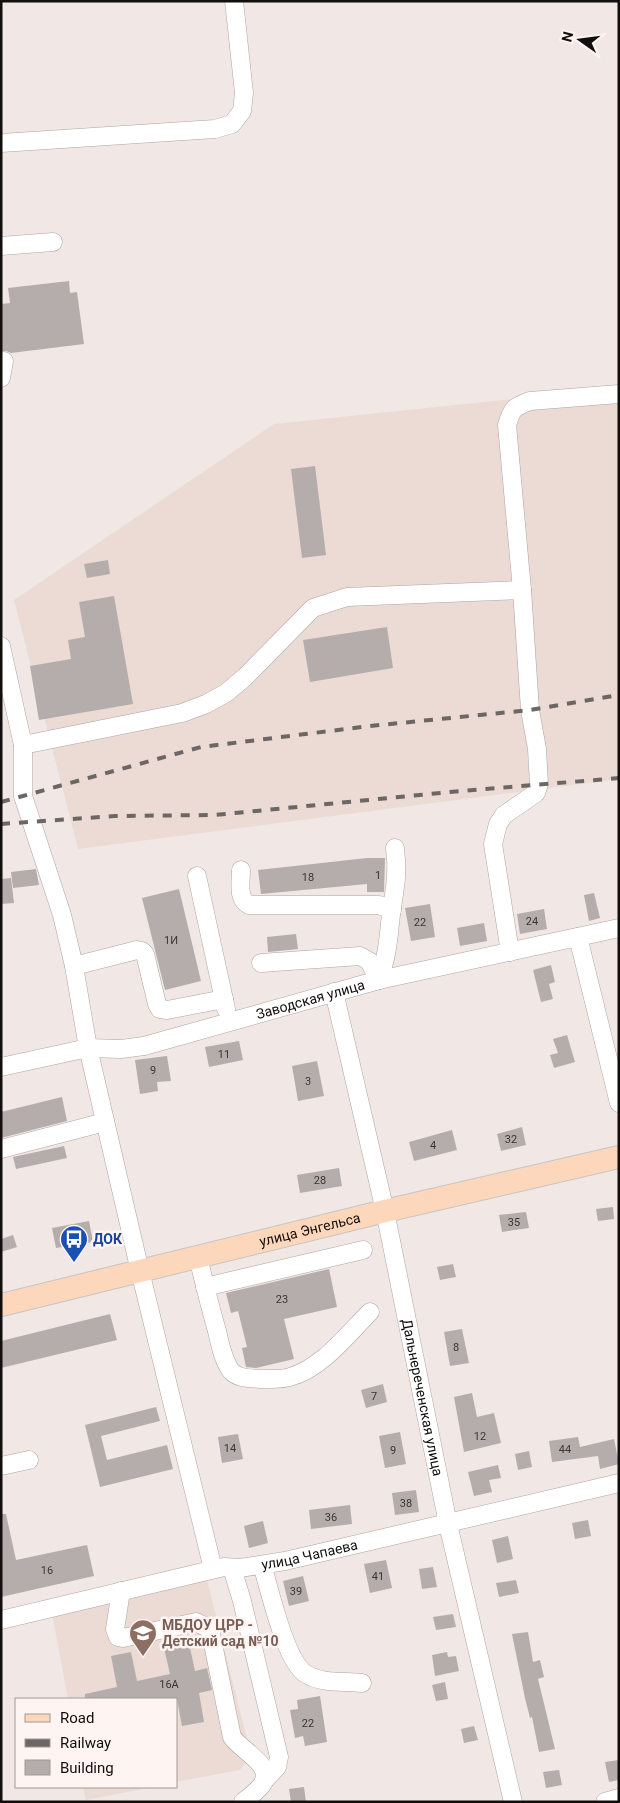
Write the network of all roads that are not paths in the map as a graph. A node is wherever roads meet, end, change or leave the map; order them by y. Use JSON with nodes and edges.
{"nodes":[{"id":1,"x":234,"y":1,"type":"edge"},
{"id":2,"x":1,"y":143,"type":"edge"},
{"id":3,"x":53,"y":242,"type":"dead end"},
{"id":4,"x":1,"y":246,"type":"edge"},
{"id":5,"x":619,"y":394,"type":"edge"},
{"id":6,"x":522,"y":590,"type":"junction"},
{"id":7,"x":1,"y":646,"type":"edge"},
{"id":8,"x":23,"y":745,"type":"junction"},
{"id":9,"x":395,"y":848,"type":"dead end"},
{"id":10,"x":240,"y":870,"type":"dead end"},
{"id":11,"x":197,"y":876,"type":"dead end"},
{"id":12,"x":392,"y":910,"type":"junction"},
{"id":13,"x":619,"y":928,"type":"edge"},
{"id":14,"x":578,"y":937,"type":"junction"},
{"id":15,"x":510,"y":952,"type":"junction"},
{"id":16,"x":261,"y":963,"type":"dead end"},
{"id":17,"x":74,"y":966,"type":"junction"},
{"id":18,"x":379,"y":980,"type":"junction"},
{"id":19,"x":334,"y":992,"type":"junction"},
{"id":20,"x":224,"y":999,"type":"junction"},
{"id":21,"x":229,"y":1022,"type":"junction"},
{"id":22,"x":88,"y":1048,"type":"junction"},
{"id":23,"x":1,"y":1067,"type":"edge"},
{"id":24,"x":619,"y":1102,"type":"edge"},
{"id":25,"x":106,"y":1122,"type":"junction"},
{"id":26,"x":1,"y":1149,"type":"edge"},
{"id":27,"x":619,"y":1157,"type":"edge"},
{"id":28,"x":385,"y":1211,"type":"junction"},
{"id":29,"x":363,"y":1250,"type":"dead end"},
{"id":30,"x":198,"y":1257,"type":"junction"},
{"id":31,"x":140,"y":1270,"type":"junction"},
{"id":32,"x":206,"y":1287,"type":"junction"},
{"id":33,"x":1,"y":1305,"type":"edge"},
{"id":34,"x":370,"y":1312,"type":"dead end"},
{"id":35,"x":29,"y":1460,"type":"dead end"},
{"id":36,"x":1,"y":1466,"type":"edge"},
{"id":37,"x":619,"y":1484,"type":"edge"},
{"id":38,"x":448,"y":1524,"type":"junction"},
{"id":39,"x":262,"y":1565,"type":"junction"},
{"id":40,"x":232,"y":1568,"type":"junction"},
{"id":41,"x":213,"y":1569,"type":"junction"},
{"id":42,"x":121,"y":1591,"type":"junction"},
{"id":43,"x":1,"y":1620,"type":"edge"},
{"id":44,"x":362,"y":1683,"type":"dead end"},
{"id":45,"x":260,"y":1791,"type":"edge"},
{"id":46,"x":619,"y":1798,"type":"edge"},
{"id":47,"x":243,"y":1802,"type":"edge"},
{"id":48,"x":513,"y":1802,"type":"edge"},
{"id":49,"x":605,"y":1802,"type":"edge"}],
"edges":[{"from":1,"to":2,"type":"street"},
{"from":3,"to":4,"type":"street"},
{"from":5,"to":6,"type":"street"},
{"from":6,"to":8,"type":"street"},
{"from":6,"to":15,"type":"street"},
{"from":7,"to":8,"type":"street"},
{"from":8,"to":17,"type":"street"},
{"from":9,"to":12,"type":"street"},
{"from":10,"to":12,"type":"street"},
{"from":11,"to":20,"type":"street"},
{"from":12,"to":18,"type":"street"},
{"from":13,"to":14,"type":"street","name":"Заводская улица"},
{"from":14,"to":15,"type":"street","name":"Заводская улица"},
{"from":14,"to":24,"type":"street"},
{"from":15,"to":18,"type":"street","name":"Заводская улица"},
{"from":16,"to":18,"type":"street"},
{"from":17,"to":20,"type":"street"},
{"from":17,"to":22,"type":"street"},
{"from":18,"to":19,"type":"street","name":"Заводская улица"},
{"from":19,"to":21,"type":"street","name":"Заводская улица"},
{"from":19,"to":28,"type":"street","name":"Дальнереченская улица"},
{"from":20,"to":21,"type":"street"},
{"from":21,"to":22,"type":"street","name":"Заводская улица"},
{"from":22,"to":23,"type":"street","name":"Заводская улица"},
{"from":22,"to":25,"type":"street"},
{"from":25,"to":26,"type":"street"},
{"from":25,"to":31,"type":"street"},
{"from":27,"to":28,"type":"main road","name":"улица Энгельса"},
{"from":28,"to":30,"type":"main road","name":"улица Энгельса"},
{"from":28,"to":38,"type":"street","name":"Дальнереченская улица"},
{"from":29,"to":32,"type":"street"},
{"from":30,"to":31,"type":"main road","name":"улица Энгельса"},
{"from":30,"to":32,"type":"street"},
{"from":31,"to":33,"type":"main road","name":"улица Энгельса"},
{"from":31,"to":41,"type":"street"},
{"from":32,"to":34,"type":"street"},
{"from":35,"to":36,"type":"street"},
{"from":37,"to":38,"type":"street","name":"улица Чапаева"},
{"from":38,"to":39,"type":"street","name":"улица Чапаева"},
{"from":38,"to":48,"type":"street","name":"Дальнереченская улица"},
{"from":39,"to":40,"type":"street","name":"улица Чапаева"},
{"from":39,"to":44,"type":"street"},
{"from":40,"to":41,"type":"street","name":"улица Чапаева"},
{"from":40,"to":45,"type":"street"},
{"from":41,"to":42,"type":"street","name":"улица Чапаева"},
{"from":42,"to":43,"type":"street","name":"улица Чапаева"},
{"from":42,"to":45,"type":"street"},
{"from":45,"to":47,"type":"street"},
{"from":46,"to":49,"type":"street"}]}
